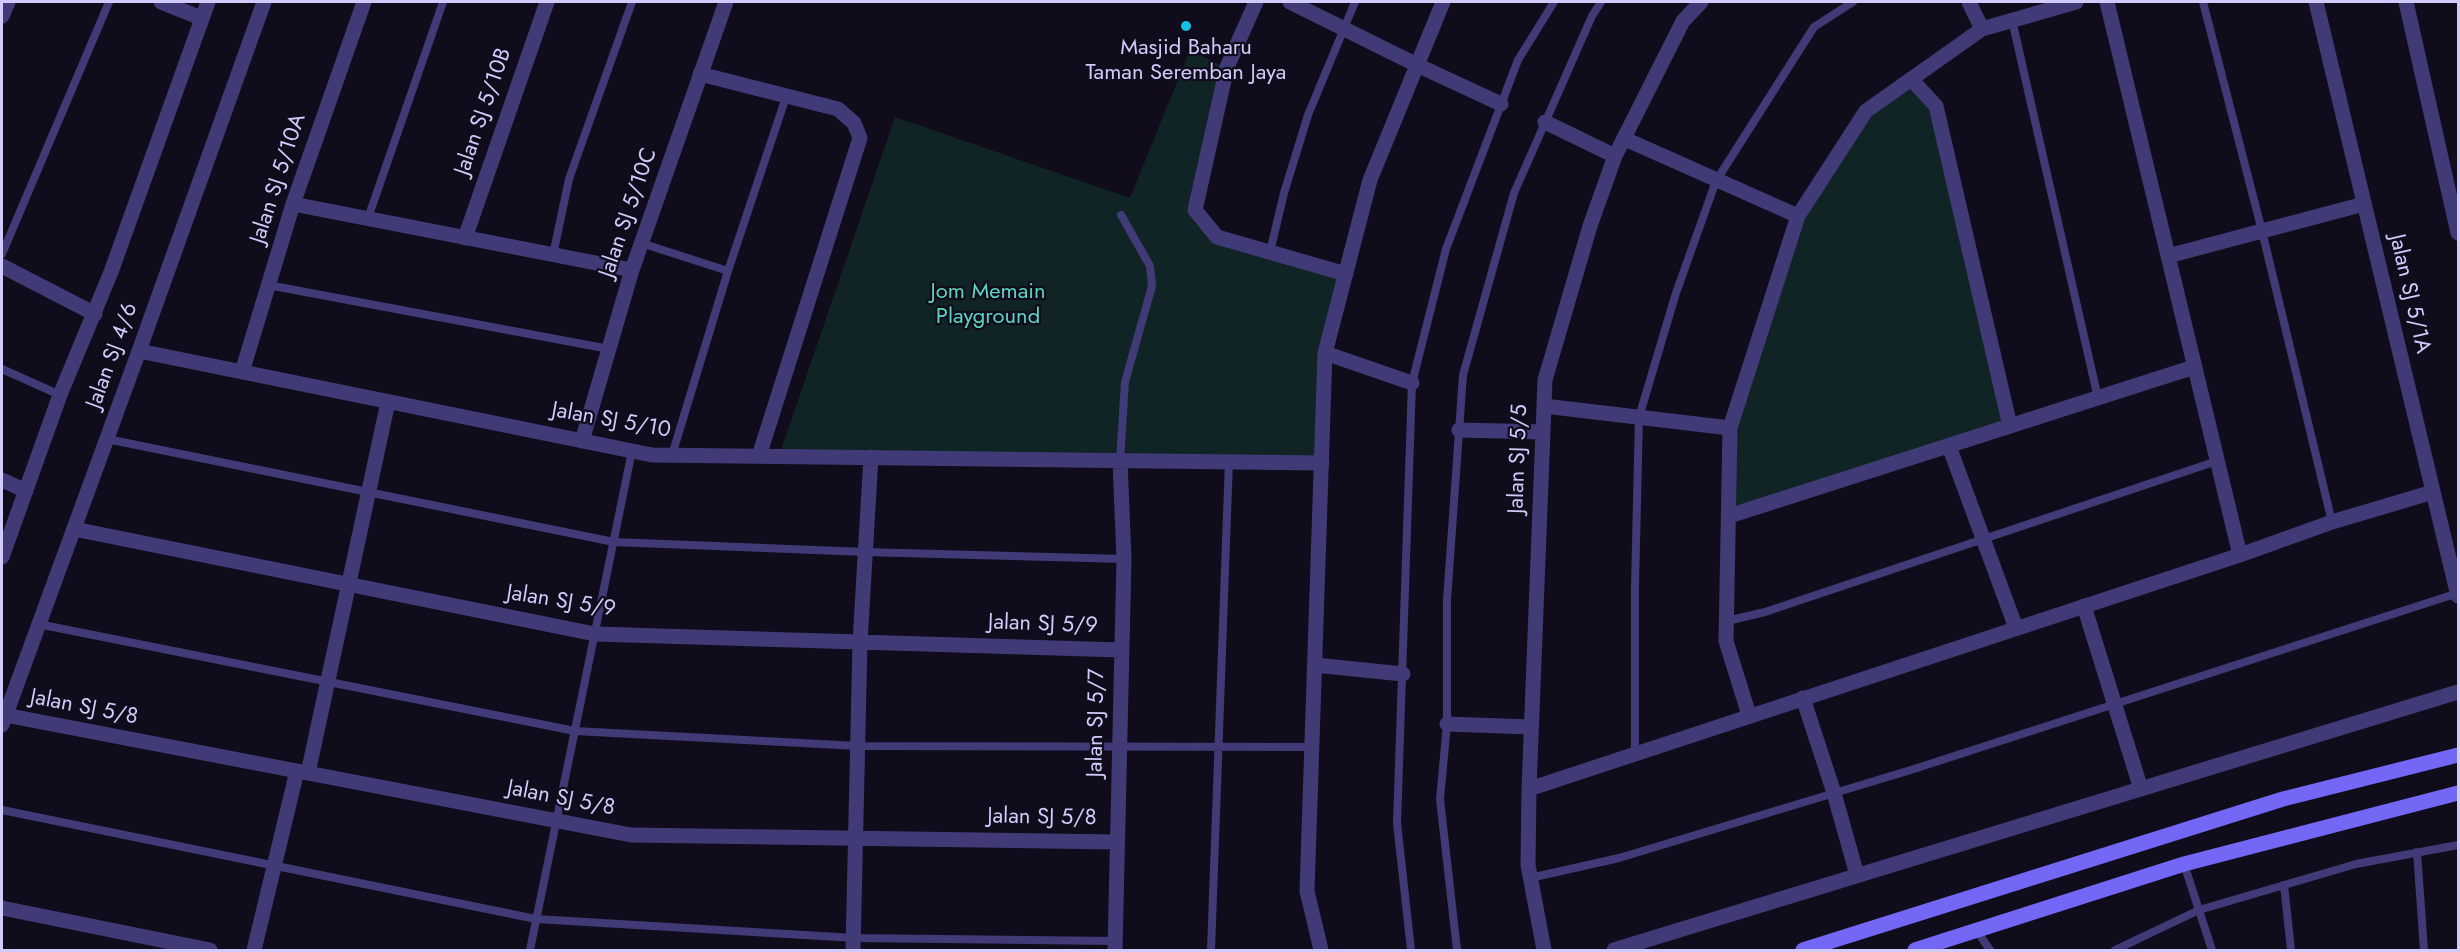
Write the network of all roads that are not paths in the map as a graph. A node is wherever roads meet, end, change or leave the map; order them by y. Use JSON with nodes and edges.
{"nodes":[{"id":1,"x":8,"y":2,"type":"edge"},
{"id":2,"x":109,"y":2,"type":"edge"},
{"id":3,"x":161,"y":2,"type":"edge"},
{"id":4,"x":207,"y":2,"type":"edge"},
{"id":5,"x":264,"y":2,"type":"edge"},
{"id":6,"x":364,"y":2,"type":"edge"},
{"id":7,"x":443,"y":2,"type":"edge"},
{"id":8,"x":547,"y":2,"type":"edge"},
{"id":9,"x":632,"y":2,"type":"edge"},
{"id":10,"x":726,"y":2,"type":"edge"},
{"id":11,"x":1256,"y":2,"type":"edge"},
{"id":12,"x":1290,"y":2,"type":"edge"},
{"id":13,"x":1355,"y":2,"type":"edge"},
{"id":14,"x":1443,"y":2,"type":"edge"},
{"id":15,"x":1554,"y":2,"type":"edge"},
{"id":16,"x":1601,"y":2,"type":"edge"},
{"id":17,"x":1701,"y":2,"type":"edge"},
{"id":18,"x":1853,"y":2,"type":"edge"},
{"id":19,"x":1969,"y":2,"type":"edge"},
{"id":20,"x":2076,"y":2,"type":"edge"},
{"id":21,"x":2107,"y":2,"type":"edge"},
{"id":22,"x":2203,"y":2,"type":"edge"},
{"id":23,"x":2316,"y":2,"type":"edge"},
{"id":24,"x":2406,"y":2,"type":"edge"},
{"id":25,"x":2,"y":16,"type":"edge"},
{"id":26,"x":201,"y":18,"type":"junction"},
{"id":27,"x":2012,"y":20,"type":"junction"},
{"id":28,"x":1343,"y":28,"type":"junction"},
{"id":29,"x":1982,"y":29,"type":"junction"},
{"id":30,"x":1417,"y":65,"type":"junction"},
{"id":31,"x":700,"y":74,"type":"junction"},
{"id":32,"x":1911,"y":79,"type":"junction"},
{"id":33,"x":786,"y":97,"type":"junction"},
{"id":34,"x":1501,"y":104,"type":"junction"},
{"id":35,"x":1545,"y":122,"type":"junction"},
{"id":36,"x":1625,"y":139,"type":"junction"},
{"id":37,"x":1615,"y":156,"type":"junction"},
{"id":38,"x":1716,"y":181,"type":"junction"},
{"id":39,"x":293,"y":204,"type":"junction"},
{"id":40,"x":2364,"y":204,"type":"junction"},
{"id":41,"x":1121,"y":214,"type":"dead end"},
{"id":42,"x":1798,"y":216,"type":"junction"},
{"id":43,"x":368,"y":218,"type":"junction"},
{"id":44,"x":2458,"y":230,"type":"edge"},
{"id":45,"x":2262,"y":231,"type":"junction"},
{"id":46,"x":465,"y":237,"type":"junction"},
{"id":47,"x":641,"y":243,"type":"junction"},
{"id":48,"x":1270,"y":252,"type":"junction"},
{"id":49,"x":2,"y":254,"type":"edge"},
{"id":50,"x":553,"y":255,"type":"junction"},
{"id":51,"x":2168,"y":256,"type":"junction"},
{"id":52,"x":2,"y":266,"type":"edge"},
{"id":53,"x":632,"y":270,"type":"junction"},
{"id":54,"x":728,"y":271,"type":"junction"},
{"id":55,"x":1346,"y":274,"type":"junction"},
{"id":56,"x":268,"y":285,"type":"junction"},
{"id":57,"x":95,"y":314,"type":"junction"},
{"id":58,"x":609,"y":349,"type":"junction"},
{"id":59,"x":139,"y":351,"type":"junction"},
{"id":60,"x":1325,"y":353,"type":"junction"},
{"id":61,"x":2194,"y":367,"type":"junction"},
{"id":62,"x":2,"y":369,"type":"edge"},
{"id":63,"x":242,"y":372,"type":"junction"},
{"id":64,"x":1412,"y":382,"type":"junction"},
{"id":65,"x":60,"y":395,"type":"junction"},
{"id":66,"x":2098,"y":398,"type":"junction"},
{"id":67,"x":388,"y":402,"type":"junction"},
{"id":68,"x":1544,"y":406,"type":"junction"},
{"id":69,"x":1640,"y":417,"type":"junction"},
{"id":70,"x":2010,"y":426,"type":"junction"},
{"id":71,"x":1730,"y":428,"type":"junction"},
{"id":72,"x":1460,"y":430,"type":"junction"},
{"id":73,"x":1543,"y":432,"type":"junction"},
{"id":74,"x":107,"y":439,"type":"junction"},
{"id":75,"x":582,"y":441,"type":"junction"},
{"id":76,"x":1949,"y":446,"type":"junction"},
{"id":77,"x":632,"y":451,"type":"junction"},
{"id":78,"x":672,"y":455,"type":"junction"},
{"id":79,"x":759,"y":456,"type":"junction"},
{"id":80,"x":872,"y":457,"type":"junction"},
{"id":81,"x":1120,"y":461,"type":"junction"},
{"id":82,"x":1229,"y":461,"type":"junction"},
{"id":83,"x":2217,"y":461,"type":"junction"},
{"id":84,"x":1322,"y":463,"type":"junction"},
{"id":85,"x":2,"y":480,"type":"edge"},
{"id":86,"x":369,"y":490,"type":"junction"},
{"id":87,"x":26,"y":491,"type":"junction"},
{"id":88,"x":2433,"y":492,"type":"junction"},
{"id":89,"x":1729,"y":516,"type":"junction"},
{"id":90,"x":2332,"y":522,"type":"junction"},
{"id":91,"x":74,"y":529,"type":"junction"},
{"id":92,"x":1984,"y":539,"type":"junction"},
{"id":93,"x":614,"y":542,"type":"junction"},
{"id":94,"x":865,"y":552,"type":"junction"},
{"id":95,"x":2240,"y":555,"type":"junction"},
{"id":96,"x":2,"y":557,"type":"edge"},
{"id":97,"x":1124,"y":559,"type":"junction"},
{"id":98,"x":348,"y":584,"type":"junction"},
{"id":99,"x":2458,"y":595,"type":"edge"},
{"id":100,"x":2084,"y":606,"type":"junction"},
{"id":101,"x":1726,"y":621,"type":"junction"},
{"id":102,"x":38,"y":624,"type":"junction"},
{"id":103,"x":2016,"y":628,"type":"junction"},
{"id":104,"x":595,"y":634,"type":"junction"},
{"id":105,"x":860,"y":642,"type":"junction"},
{"id":106,"x":1121,"y":650,"type":"junction"},
{"id":107,"x":1315,"y":665,"type":"junction"},
{"id":108,"x":1403,"y":674,"type":"junction"},
{"id":109,"x":327,"y":682,"type":"junction"},
{"id":110,"x":2458,"y":692,"type":"edge"},
{"id":111,"x":7,"y":693,"type":"edge"},
{"id":112,"x":1803,"y":698,"type":"junction"},
{"id":113,"x":2116,"y":704,"type":"junction"},
{"id":114,"x":1749,"y":715,"type":"junction"},
{"id":115,"x":3,"y":720,"type":"edge"},
{"id":116,"x":1447,"y":724,"type":"junction"},
{"id":117,"x":1531,"y":728,"type":"junction"},
{"id":118,"x":575,"y":731,"type":"junction"},
{"id":119,"x":858,"y":746,"type":"junction"},
{"id":120,"x":1119,"y":746,"type":"junction"},
{"id":121,"x":1219,"y":746,"type":"junction"},
{"id":122,"x":1312,"y":747,"type":"junction"},
{"id":123,"x":1635,"y":753,"type":"junction"},
{"id":124,"x":2458,"y":754,"type":"edge"},
{"id":125,"x":302,"y":772,"type":"junction"},
{"id":126,"x":1529,"y":789,"type":"junction"},
{"id":127,"x":2141,"y":789,"type":"junction"},
{"id":128,"x":1834,"y":793,"type":"junction"},
{"id":129,"x":2458,"y":793,"type":"edge"},
{"id":130,"x":2,"y":810,"type":"edge"},
{"id":131,"x":556,"y":821,"type":"junction"},
{"id":132,"x":856,"y":838,"type":"junction"},
{"id":133,"x":1117,"y":842,"type":"junction"},
{"id":134,"x":2458,"y":845,"type":"edge"},
{"id":135,"x":2417,"y":852,"type":"junction"},
{"id":136,"x":2184,"y":864,"type":"junction"},
{"id":137,"x":274,"y":866,"type":"junction"},
{"id":138,"x":1857,"y":876,"type":"junction"},
{"id":139,"x":1530,"y":878,"type":"junction"},
{"id":140,"x":2284,"y":885,"type":"junction"},
{"id":141,"x":2,"y":908,"type":"edge"},
{"id":142,"x":2199,"y":910,"type":"junction"},
{"id":143,"x":536,"y":919,"type":"junction"},
{"id":144,"x":1977,"y":931,"type":"junction"},
{"id":145,"x":853,"y":944,"type":"edge"},
{"id":146,"x":1115,"y":946,"type":"edge"},
{"id":147,"x":210,"y":951,"type":"edge"},
{"id":148,"x":254,"y":951,"type":"edge"},
{"id":149,"x":530,"y":951,"type":"edge"},
{"id":150,"x":1211,"y":951,"type":"edge"},
{"id":151,"x":1321,"y":951,"type":"edge"},
{"id":152,"x":1411,"y":951,"type":"edge"},
{"id":153,"x":1457,"y":951,"type":"edge"},
{"id":154,"x":1544,"y":951,"type":"edge"},
{"id":155,"x":1614,"y":951,"type":"edge"},
{"id":156,"x":1803,"y":951,"type":"edge"},
{"id":157,"x":1915,"y":951,"type":"edge"},
{"id":158,"x":1990,"y":951,"type":"edge"},
{"id":159,"x":2115,"y":951,"type":"edge"},
{"id":160,"x":2212,"y":951,"type":"edge"},
{"id":161,"x":2291,"y":951,"type":"edge"},
{"id":162,"x":2424,"y":951,"type":"edge"}],
"edges":[{"from":1,"to":25,"type":"street"},
{"from":2,"to":49,"type":"lane"},
{"from":3,"to":26,"type":"street"},
{"from":4,"to":26,"type":"street"},
{"from":5,"to":59,"type":"street","name":"Jalan SJ 4/6"},
{"from":6,"to":39,"type":"street","name":"Jalan SJ 5/10A"},
{"from":7,"to":43,"type":"lane"},
{"from":8,"to":46,"type":"street","name":"Jalan SJ 5/10B"},
{"from":9,"to":50,"type":"lane"},
{"from":10,"to":31,"type":"street","name":"Jalan SJ 5/10C"},
{"from":11,"to":48,"type":"street"},
{"from":12,"to":28,"type":"street"},
{"from":13,"to":28,"type":"lane"},
{"from":14,"to":30,"type":"street"},
{"from":15,"to":34,"type":"lane"},
{"from":16,"to":35,"type":"lane"},
{"from":17,"to":36,"type":"street","name":"Jalan SJ 5/5"},
{"from":18,"to":38,"type":"lane"},
{"from":19,"to":29,"type":"street"},
{"from":20,"to":27,"type":"street"},
{"from":21,"to":51,"type":"street"},
{"from":22,"to":45,"type":"lane"},
{"from":23,"to":40,"type":"street","name":"Jalan SJ 5/1A"},
{"from":24,"to":44,"type":"street"},
{"from":26,"to":57,"type":"street"},
{"from":27,"to":29,"type":"street"},
{"from":27,"to":66,"type":"lane"},
{"from":28,"to":30,"type":"street"},
{"from":28,"to":48,"type":"lane"},
{"from":29,"to":32,"type":"street"},
{"from":30,"to":34,"type":"street"},
{"from":30,"to":55,"type":"street"},
{"from":31,"to":33,"type":"street"},
{"from":31,"to":47,"type":"street","name":"Jalan SJ 5/10C"},
{"from":32,"to":42,"type":"street"},
{"from":32,"to":70,"type":"street"},
{"from":33,"to":54,"type":"lane"},
{"from":33,"to":79,"type":"street"},
{"from":34,"to":64,"type":"lane"},
{"from":35,"to":37,"type":"street"},
{"from":35,"to":72,"type":"lane"},
{"from":36,"to":37,"type":"street","name":"Jalan SJ 5/5"},
{"from":36,"to":38,"type":"street"},
{"from":37,"to":68,"type":"street","name":"Jalan SJ 5/5"},
{"from":38,"to":42,"type":"street"},
{"from":38,"to":69,"type":"lane"},
{"from":39,"to":43,"type":"street"},
{"from":39,"to":56,"type":"street","name":"Jalan SJ 5/10A"},
{"from":40,"to":45,"type":"street"},
{"from":40,"to":88,"type":"street","name":"Jalan SJ 5/1A"},
{"from":41,"to":81,"type":"lane"},
{"from":42,"to":71,"type":"street"},
{"from":43,"to":46,"type":"street"},
{"from":45,"to":51,"type":"street"},
{"from":45,"to":90,"type":"lane"},
{"from":46,"to":50,"type":"street"},
{"from":47,"to":53,"type":"street","name":"Jalan SJ 5/10C"},
{"from":47,"to":54,"type":"lane"},
{"from":48,"to":55,"type":"street"},
{"from":50,"to":53,"type":"street"},
{"from":51,"to":61,"type":"street"},
{"from":52,"to":57,"type":"street"},
{"from":53,"to":58,"type":"street","name":"Jalan SJ 5/10C"},
{"from":54,"to":78,"type":"lane"},
{"from":55,"to":60,"type":"street"},
{"from":56,"to":58,"type":"lane"},
{"from":56,"to":63,"type":"street","name":"Jalan SJ 5/10A"},
{"from":57,"to":65,"type":"street"},
{"from":58,"to":75,"type":"street","name":"Jalan SJ 5/10C"},
{"from":59,"to":63,"type":"street","name":"Jalan SJ 5/10"},
{"from":59,"to":74,"type":"street","name":"Jalan SJ 4/6"},
{"from":60,"to":64,"type":"street"},
{"from":60,"to":84,"type":"street"},
{"from":61,"to":66,"type":"street"},
{"from":61,"to":83,"type":"street"},
{"from":62,"to":65,"type":"lane"},
{"from":63,"to":67,"type":"street","name":"Jalan SJ 5/10"},
{"from":64,"to":108,"type":"lane"},
{"from":65,"to":87,"type":"street"},
{"from":66,"to":70,"type":"street"},
{"from":67,"to":75,"type":"street","name":"Jalan SJ 5/10"},
{"from":67,"to":86,"type":"street"},
{"from":68,"to":69,"type":"street"},
{"from":68,"to":73,"type":"street","name":"Jalan SJ 5/5"},
{"from":69,"to":71,"type":"street"},
{"from":69,"to":123,"type":"lane"},
{"from":70,"to":76,"type":"street"},
{"from":71,"to":89,"type":"street"},
{"from":72,"to":73,"type":"street"},
{"from":72,"to":116,"type":"lane"},
{"from":73,"to":117,"type":"street","name":"Jalan SJ 5/5"},
{"from":74,"to":86,"type":"lane"},
{"from":74,"to":91,"type":"street","name":"Jalan SJ 4/6"},
{"from":75,"to":77,"type":"street","name":"Jalan SJ 5/10"},
{"from":76,"to":89,"type":"street"},
{"from":76,"to":92,"type":"street"},
{"from":77,"to":78,"type":"street","name":"Jalan SJ 5/10"},
{"from":77,"to":93,"type":"lane"},
{"from":78,"to":79,"type":"street","name":"Jalan SJ 5/10"},
{"from":79,"to":80,"type":"street","name":"Jalan SJ 5/10"},
{"from":80,"to":81,"type":"street","name":"Jalan SJ 5/10"},
{"from":80,"to":94,"type":"street"},
{"from":81,"to":82,"type":"street","name":"Jalan SJ 5/10"},
{"from":81,"to":97,"type":"street","name":"Jalan SJ 5/7"},
{"from":82,"to":84,"type":"street","name":"Jalan SJ 5/10"},
{"from":82,"to":121,"type":"lane"},
{"from":83,"to":92,"type":"lane"},
{"from":83,"to":95,"type":"street"},
{"from":84,"to":107,"type":"street"},
{"from":85,"to":87,"type":"street"},
{"from":86,"to":93,"type":"lane"},
{"from":86,"to":98,"type":"street"},
{"from":87,"to":96,"type":"street"},
{"from":88,"to":90,"type":"street"},
{"from":88,"to":99,"type":"street","name":"Jalan SJ 5/1A"},
{"from":89,"to":101,"type":"street"},
{"from":90,"to":95,"type":"street"},
{"from":91,"to":98,"type":"street","name":"Jalan SJ 5/9"},
{"from":91,"to":102,"type":"street","name":"Jalan SJ 4/6"},
{"from":92,"to":101,"type":"lane"},
{"from":92,"to":103,"type":"street"},
{"from":93,"to":94,"type":"lane"},
{"from":93,"to":104,"type":"lane"},
{"from":94,"to":97,"type":"lane"},
{"from":94,"to":105,"type":"street"},
{"from":95,"to":100,"type":"street"},
{"from":97,"to":106,"type":"street","name":"Jalan SJ 5/7"},
{"from":98,"to":104,"type":"street","name":"Jalan SJ 5/9"},
{"from":98,"to":109,"type":"street"},
{"from":99,"to":113,"type":"lane"},
{"from":100,"to":103,"type":"street"},
{"from":100,"to":113,"type":"street"},
{"from":101,"to":114,"type":"street"},
{"from":102,"to":109,"type":"lane"},
{"from":102,"to":111,"type":"street","name":"Jalan SJ 4/6"},
{"from":103,"to":112,"type":"street"},
{"from":104,"to":105,"type":"street","name":"Jalan SJ 5/9"},
{"from":104,"to":118,"type":"lane"},
{"from":105,"to":106,"type":"street","name":"Jalan SJ 5/9"},
{"from":105,"to":119,"type":"street"},
{"from":106,"to":120,"type":"street","name":"Jalan SJ 5/7"},
{"from":107,"to":108,"type":"street"},
{"from":107,"to":122,"type":"street"},
{"from":108,"to":152,"type":"lane"},
{"from":109,"to":118,"type":"lane"},
{"from":109,"to":125,"type":"street"},
{"from":110,"to":127,"type":"street"},
{"from":111,"to":115,"type":"street","name":"Jalan SJ 4/6"},
{"from":112,"to":114,"type":"street"},
{"from":112,"to":128,"type":"street"},
{"from":113,"to":127,"type":"street"},
{"from":113,"to":128,"type":"lane"},
{"from":114,"to":123,"type":"street"},
{"from":115,"to":125,"type":"street","name":"Jalan SJ 5/8"},
{"from":116,"to":117,"type":"street"},
{"from":116,"to":153,"type":"lane"},
{"from":117,"to":126,"type":"street","name":"Jalan SJ 5/5"},
{"from":118,"to":119,"type":"lane"},
{"from":118,"to":131,"type":"lane"},
{"from":119,"to":120,"type":"lane"},
{"from":119,"to":132,"type":"street"},
{"from":120,"to":121,"type":"lane"},
{"from":120,"to":133,"type":"street","name":"Jalan SJ 5/7"},
{"from":121,"to":122,"type":"lane"},
{"from":121,"to":150,"type":"lane"},
{"from":122,"to":151,"type":"street"},
{"from":123,"to":126,"type":"street"},
{"from":124,"to":156,"type":"street"},
{"from":125,"to":131,"type":"street","name":"Jalan SJ 5/8"},
{"from":125,"to":137,"type":"street"},
{"from":126,"to":139,"type":"street","name":"Jalan SJ 5/5"},
{"from":127,"to":138,"type":"street"},
{"from":128,"to":138,"type":"street"},
{"from":128,"to":139,"type":"lane"},
{"from":129,"to":136,"type":"street"},
{"from":130,"to":137,"type":"lane"},
{"from":131,"to":132,"type":"street","name":"Jalan SJ 5/8"},
{"from":131,"to":143,"type":"lane"},
{"from":132,"to":133,"type":"street","name":"Jalan SJ 5/8"},
{"from":132,"to":145,"type":"street"},
{"from":133,"to":146,"type":"street","name":"Jalan SJ 5/7"},
{"from":134,"to":135,"type":"lane"},
{"from":135,"to":140,"type":"lane"},
{"from":135,"to":162,"type":"lane"},
{"from":136,"to":142,"type":"lane"},
{"from":136,"to":144,"type":"street"},
{"from":137,"to":143,"type":"lane"},
{"from":137,"to":148,"type":"street"},
{"from":138,"to":155,"type":"street"},
{"from":139,"to":154,"type":"street","name":"Jalan SJ 5/5"},
{"from":140,"to":142,"type":"lane"},
{"from":140,"to":161,"type":"lane"},
{"from":141,"to":147,"type":"street"},
{"from":142,"to":159,"type":"lane"},
{"from":142,"to":160,"type":"lane"},
{"from":143,"to":145,"type":"lane"},
{"from":143,"to":149,"type":"lane"},
{"from":144,"to":157,"type":"street"},
{"from":144,"to":158,"type":"lane"},
{"from":145,"to":146,"type":"lane"}]}
